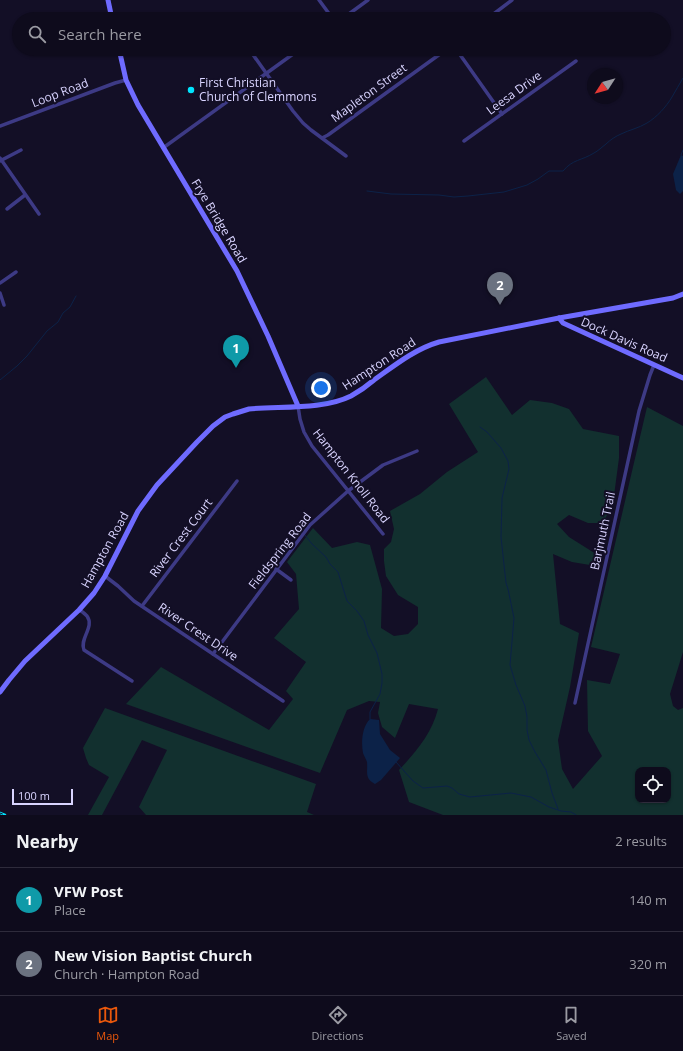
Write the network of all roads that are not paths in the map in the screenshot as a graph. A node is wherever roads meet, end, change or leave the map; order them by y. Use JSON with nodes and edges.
{"nodes":[{"id":1,"x":108,"y":0,"type":"edge"},
{"id":2,"x":319,"y":0,"type":"edge"},
{"id":3,"x":368,"y":0,"type":"edge"},
{"id":4,"x":512,"y":0,"type":"edge"},
{"id":5,"x":111,"y":12,"type":"edge"},
{"id":6,"x":328,"y":12,"type":"edge"},
{"id":7,"x":352,"y":12,"type":"edge"},
{"id":8,"x":496,"y":12,"type":"edge"},
{"id":9,"x":121,"y":56,"type":"edge"},
{"id":10,"x":254,"y":56,"type":"edge"},
{"id":11,"x":291,"y":56,"type":"edge"},
{"id":12,"x":436,"y":56,"type":"edge"},
{"id":13,"x":461,"y":56,"type":"edge"},
{"id":14,"x":576,"y":61,"type":"dead end"},
{"id":15,"x":267,"y":74,"type":"junction"},
{"id":16,"x":126,"y":80,"type":"junction"},
{"id":17,"x":502,"y":114,"type":"junction"},
{"id":18,"x":0,"y":126,"type":"edge"},
{"id":19,"x":322,"y":138,"type":"junction"},
{"id":20,"x":464,"y":141,"type":"dead end"},
{"id":21,"x":163,"y":148,"type":"junction"},
{"id":22,"x":21,"y":150,"type":"dead end"},
{"id":23,"x":346,"y":156,"type":"dead end"},
{"id":24,"x":0,"y":160,"type":"edge"},
{"id":25,"x":25,"y":195,"type":"junction"},
{"id":26,"x":7,"y":209,"type":"dead end"},
{"id":27,"x":39,"y":214,"type":"dead end"},
{"id":28,"x":16,"y":272,"type":"dead end"},
{"id":29,"x":0,"y":283,"type":"edge"},
{"id":30,"x":0,"y":293,"type":"edge"},
{"id":31,"x":683,"y":294,"type":"edge"},
{"id":32,"x":4,"y":305,"type":"dead end"},
{"id":33,"x":559,"y":318,"type":"junction"},
{"id":34,"x":654,"y":364,"type":"junction"},
{"id":35,"x":683,"y":378,"type":"edge"},
{"id":36,"x":298,"y":406,"type":"junction"},
{"id":37,"x":417,"y":451,"type":"dead end"},
{"id":38,"x":237,"y":482,"type":"dead end"},
{"id":39,"x":348,"y":491,"type":"junction"},
{"id":40,"x":383,"y":534,"type":"dead end"},
{"id":41,"x":276,"y":569,"type":"junction"},
{"id":42,"x":105,"y":576,"type":"junction"},
{"id":43,"x":291,"y":580,"type":"dead end"},
{"id":44,"x":142,"y":606,"type":"junction"},
{"id":45,"x":79,"y":610,"type":"junction"},
{"id":46,"x":213,"y":654,"type":"junction"},
{"id":47,"x":132,"y":681,"type":"dead end"},
{"id":48,"x":0,"y":692,"type":"edge"},
{"id":49,"x":284,"y":701,"type":"dead end"},
{"id":50,"x":576,"y":703,"type":"dead end"}],
"edges":[{"from":1,"to":5,"type":"main road"},
{"from":2,"to":6,"type":"street"},
{"from":3,"to":7,"type":"street"},
{"from":4,"to":8,"type":"street"},
{"from":9,"to":16,"type":"main road","name":"Frye Bridge Road"},
{"from":10,"to":15,"type":"street"},
{"from":11,"to":15,"type":"street"},
{"from":12,"to":19,"type":"street","name":"Mapleton Street"},
{"from":13,"to":17,"type":"street"},
{"from":14,"to":17,"type":"street","name":"Leesa Drive"},
{"from":15,"to":19,"type":"street"},
{"from":15,"to":21,"type":"street"},
{"from":16,"to":18,"type":"street","name":"Loop Road"},
{"from":16,"to":21,"type":"main road","name":"Frye Bridge Road"},
{"from":17,"to":20,"type":"street","name":"Leesa Drive"},
{"from":19,"to":23,"type":"street"},
{"from":21,"to":36,"type":"main road","name":"Frye Bridge Road"},
{"from":22,"to":24,"type":"street"},
{"from":24,"to":25,"type":"street"},
{"from":25,"to":26,"type":"street"},
{"from":25,"to":27,"type":"street"},
{"from":28,"to":29,"type":"street"},
{"from":30,"to":32,"type":"street"},
{"from":31,"to":33,"type":"main road","name":"Hampton Road"},
{"from":33,"to":34,"type":"main road","name":"Dock Davis Road"},
{"from":33,"to":36,"type":"main road","name":"Hampton Road"},
{"from":34,"to":35,"type":"main road","name":"Dock Davis Road"},
{"from":34,"to":50,"type":"street","name":"Barjmuth Trail"},
{"from":36,"to":39,"type":"street","name":"Hampton Knoll Road"},
{"from":36,"to":42,"type":"main road","name":"Hampton Road"},
{"from":37,"to":39,"type":"street","name":"Fieldspring Road"},
{"from":38,"to":44,"type":"street","name":"River Crest Court"},
{"from":39,"to":40,"type":"street","name":"Hampton Knoll Road"},
{"from":39,"to":41,"type":"street","name":"Fieldspring Road"},
{"from":41,"to":43,"type":"street"},
{"from":41,"to":46,"type":"street","name":"Fieldspring Road"},
{"from":42,"to":44,"type":"street","name":"River Crest Drive"},
{"from":42,"to":45,"type":"main road","name":"Hampton Road"},
{"from":44,"to":46,"type":"street","name":"River Crest Drive"},
{"from":45,"to":47,"type":"street"},
{"from":45,"to":48,"type":"main road","name":"Hampton Road"},
{"from":46,"to":49,"type":"street","name":"River Crest Drive"}]}
